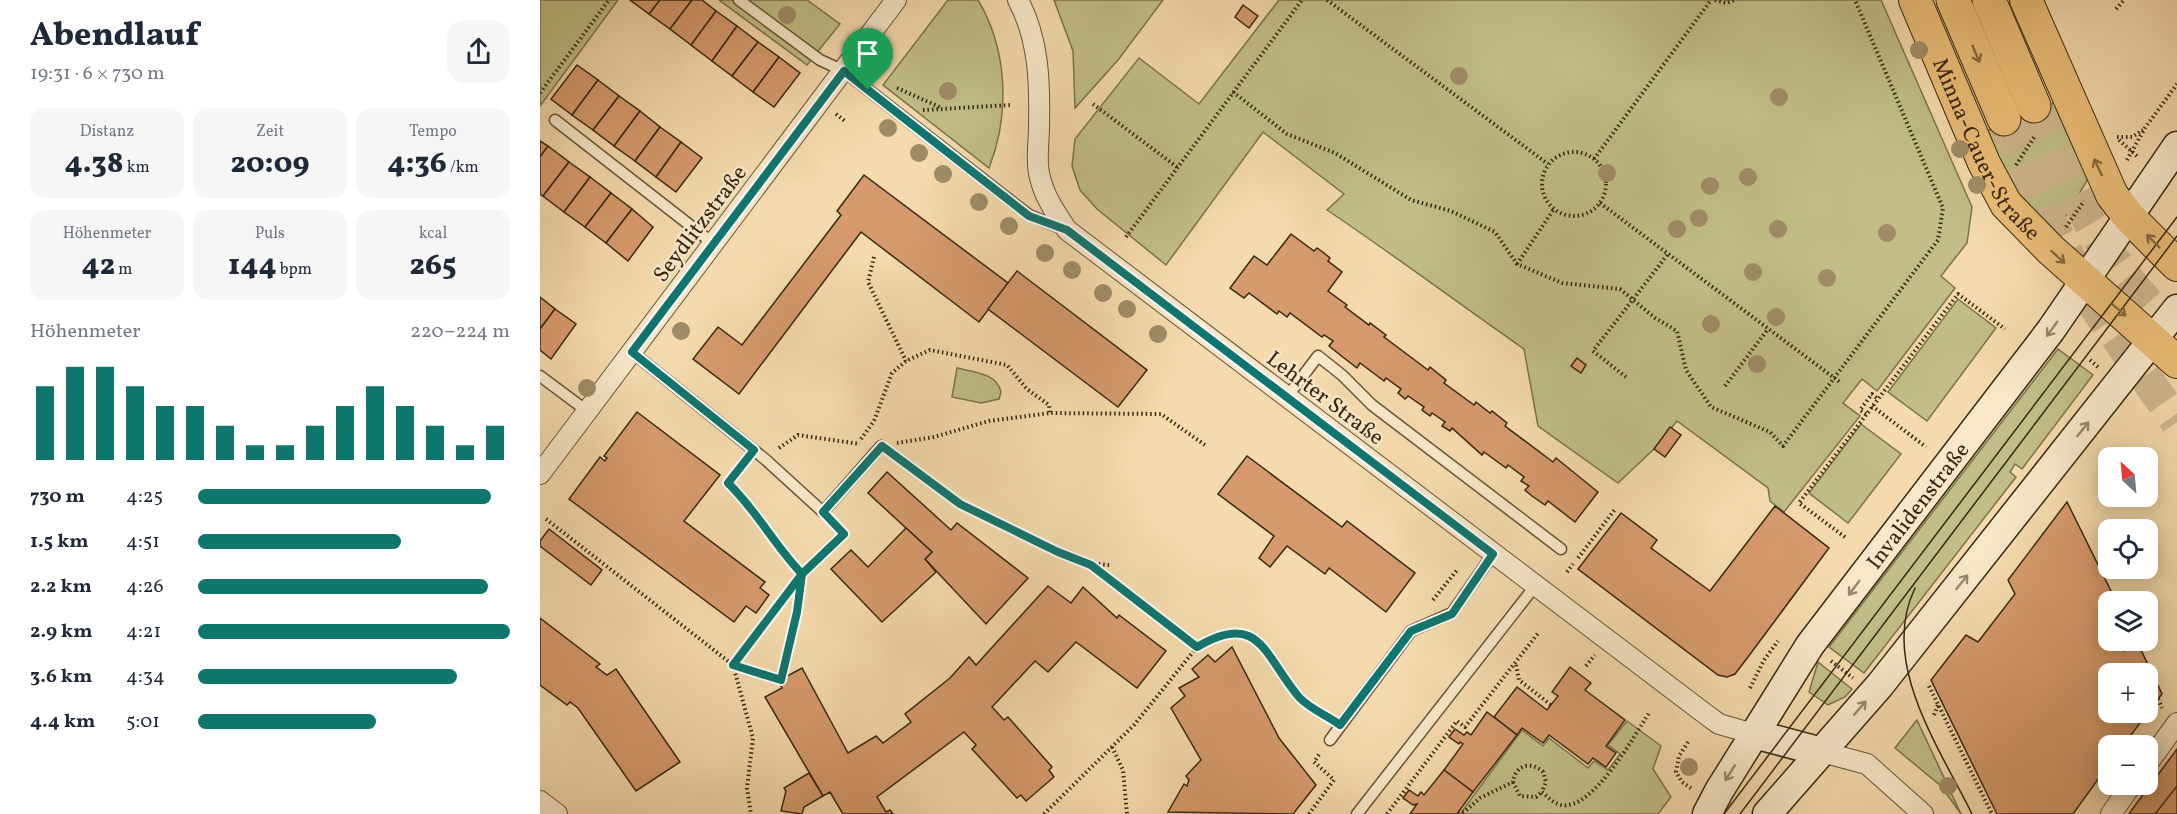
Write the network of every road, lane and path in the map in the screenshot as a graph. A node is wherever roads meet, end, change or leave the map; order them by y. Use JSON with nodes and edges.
{"nodes":[{"id":1,"x":609,"y":0,"type":"edge"},
{"id":2,"x":739,"y":0,"type":"edge"},
{"id":3,"x":896,"y":0,"type":"edge"},
{"id":4,"x":1018,"y":0,"type":"edge"},
{"id":5,"x":1302,"y":0,"type":"edge"},
{"id":6,"x":1327,"y":0,"type":"edge"},
{"id":7,"x":1711,"y":0,"type":"edge"},
{"id":8,"x":1715,"y":0,"type":"edge"},
{"id":9,"x":1735,"y":0,"type":"edge"},
{"id":10,"x":1855,"y":0,"type":"edge"},
{"id":11,"x":1915,"y":0,"type":"edge"},
{"id":12,"x":1953,"y":0,"type":"edge"},
{"id":13,"x":1989,"y":0,"type":"edge"},
{"id":14,"x":2026,"y":0,"type":"edge"},
{"id":15,"x":2124,"y":0,"type":"edge"},
{"id":16,"x":2116,"y":9,"type":"dead end"},
{"id":17,"x":844,"y":71,"type":"junction"},
{"id":18,"x":887,"y":83,"type":"dead end"},
{"id":19,"x":2177,"y":84,"type":"edge"},
{"id":20,"x":1233,"y":92,"type":"junction"},
{"id":21,"x":540,"y":93,"type":"edge"},
{"id":22,"x":1093,"y":104,"type":"dead end"},
{"id":23,"x":1011,"y":105,"type":"dead end"},
{"id":24,"x":892,"y":109,"type":"junction"},
{"id":25,"x":946,"y":110,"type":"junction"},
{"id":26,"x":555,"y":120,"type":"dead end"},
{"id":27,"x":2038,"y":125,"type":"junction"},
{"id":28,"x":2145,"y":128,"type":"junction"},
{"id":29,"x":2016,"y":129,"type":"joint"},
{"id":30,"x":2116,"y":136,"type":"dead end"},
{"id":31,"x":2177,"y":146,"type":"edge"},
{"id":32,"x":1594,"y":159,"type":"junction"},
{"id":33,"x":1548,"y":165,"type":"junction"},
{"id":34,"x":1177,"y":167,"type":"junction"},
{"id":35,"x":2011,"y":172,"type":"dead end"},
{"id":36,"x":2098,"y":193,"type":"junction"},
{"id":37,"x":1600,"y":203,"type":"junction"},
{"id":38,"x":1554,"y":209,"type":"junction"},
{"id":39,"x":2129,"y":217,"type":"junction"},
{"id":40,"x":1067,"y":230,"type":"junction"},
{"id":41,"x":2064,"y":231,"type":"dead end"},
{"id":42,"x":1126,"y":237,"type":"dead end"},
{"id":43,"x":714,"y":244,"type":"junction"},
{"id":44,"x":1668,"y":254,"type":"junction"},
{"id":45,"x":874,"y":257,"type":"dead end"},
{"id":46,"x":1517,"y":264,"type":"junction"},
{"id":47,"x":2177,"y":265,"type":"edge"},
{"id":48,"x":2085,"y":280,"type":"junction"},
{"id":49,"x":1632,"y":299,"type":"junction"},
{"id":50,"x":2177,"y":309,"type":"edge"},
{"id":51,"x":1768,"y":328,"type":"junction"},
{"id":52,"x":2005,"y":329,"type":"dead end"},
{"id":53,"x":2153,"y":340,"type":"junction"},
{"id":54,"x":632,"y":352,"type":"junction"},
{"id":55,"x":2090,"y":360,"type":"dead end"},
{"id":56,"x":906,"y":361,"type":"junction"},
{"id":57,"x":2177,"y":362,"type":"edge"},
{"id":58,"x":2099,"y":367,"type":"dead end"},
{"id":59,"x":540,"y":376,"type":"edge"},
{"id":60,"x":1626,"y":377,"type":"dead end"},
{"id":61,"x":1835,"y":379,"type":"junction"},
{"id":62,"x":1841,"y":383,"type":"dead end"},
{"id":63,"x":1725,"y":386,"type":"dead end"},
{"id":64,"x":1287,"y":397,"type":"junction"},
{"id":65,"x":1878,"y":399,"type":"junction"},
{"id":66,"x":1872,"y":406,"type":"junction"},
{"id":67,"x":587,"y":411,"type":"junction"},
{"id":68,"x":1050,"y":413,"type":"junction"},
{"id":69,"x":1866,"y":414,"type":"junction"},
{"id":70,"x":858,"y":444,"type":"junction"},
{"id":71,"x":1205,"y":445,"type":"dead end"},
{"id":72,"x":882,"y":446,"type":"junction"},
{"id":73,"x":1926,"y":447,"type":"dead end"},
{"id":74,"x":754,"y":450,"type":"junction"},
{"id":75,"x":766,"y":460,"type":"junction"},
{"id":76,"x":540,"y":474,"type":"edge"},
{"id":77,"x":1616,"y":508,"type":"dead end"},
{"id":78,"x":823,"y":512,"type":"junction"},
{"id":79,"x":546,"y":519,"type":"dead end"},
{"id":80,"x":1845,"y":537,"type":"dead end"},
{"id":81,"x":1561,"y":549,"type":"dead end"},
{"id":82,"x":1493,"y":554,"type":"junction"},
{"id":83,"x":1091,"y":565,"type":"junction"},
{"id":84,"x":1110,"y":565,"type":"dead end"},
{"id":85,"x":1567,"y":572,"type":"dead end"},
{"id":86,"x":802,"y":574,"type":"junction"},
{"id":87,"x":1535,"y":586,"type":"junction"},
{"id":88,"x":1539,"y":632,"type":"dead end"},
{"id":89,"x":1197,"y":647,"type":"junction"},
{"id":90,"x":1595,"y":655,"type":"dead end"},
{"id":91,"x":1833,"y":663,"type":"dead end"},
{"id":92,"x":1516,"y":664,"type":"junction"},
{"id":93,"x":733,"y":665,"type":"junction"},
{"id":94,"x":1586,"y":666,"type":"dead end"},
{"id":95,"x":1848,"y":674,"type":"dead end"},
{"id":96,"x":1929,"y":686,"type":"dead end"},
{"id":97,"x":2158,"y":699,"type":"dead end"},
{"id":98,"x":1551,"y":705,"type":"dead end"},
{"id":99,"x":1938,"y":705,"type":"junction"},
{"id":100,"x":2162,"y":708,"type":"dead end"},
{"id":101,"x":1649,"y":713,"type":"dead end"},
{"id":102,"x":1934,"y":715,"type":"dead end"},
{"id":103,"x":2177,"y":723,"type":"edge"},
{"id":104,"x":1340,"y":725,"type":"junction"},
{"id":105,"x":1754,"y":734,"type":"junction"},
{"id":106,"x":1330,"y":740,"type":"joint"},
{"id":107,"x":1688,"y":742,"type":"dead end"},
{"id":108,"x":1112,"y":747,"type":"junction"},
{"id":109,"x":2158,"y":749,"type":"edge"},
{"id":110,"x":1822,"y":752,"type":"junction"},
{"id":111,"x":1512,"y":782,"type":"junction"},
{"id":112,"x":1692,"y":790,"type":"dead end"},
{"id":113,"x":1542,"y":792,"type":"junction"},
{"id":114,"x":2124,"y":795,"type":"edge"},
{"id":115,"x":540,"y":801,"type":"edge"},
{"id":116,"x":1458,"y":813,"type":"edge"},
{"id":117,"x":1465,"y":813,"type":"edge"},
{"id":118,"x":557,"y":814,"type":"edge"},
{"id":119,"x":752,"y":814,"type":"edge"},
{"id":120,"x":1044,"y":814,"type":"edge"},
{"id":121,"x":1126,"y":814,"type":"edge"},
{"id":122,"x":1309,"y":814,"type":"edge"},
{"id":123,"x":1358,"y":814,"type":"edge"},
{"id":124,"x":1387,"y":814,"type":"edge"},
{"id":125,"x":1707,"y":814,"type":"edge"},
{"id":126,"x":1767,"y":814,"type":"edge"},
{"id":127,"x":1923,"y":814,"type":"edge"},
{"id":128,"x":1992,"y":814,"type":"edge"},
{"id":129,"x":2111,"y":814,"type":"edge"}],
"edges":[{"from":1,"to":21,"type":"path"},
{"from":2,"to":17,"type":"lane"},
{"from":3,"to":17,"type":"street","name":"Seydlitzstraße"},
{"from":4,"to":40,"type":"street","name":"Lehrter Straße"},
{"from":5,"to":20,"type":"path"},
{"from":6,"to":33,"type":"path"},
{"from":7,"to":32,"type":"path"},
{"from":8,"to":9,"type":"path"},
{"from":10,"to":61,"type":"path"},
{"from":11,"to":48,"type":"main road","name":"Minna-Cauer-Straße","one_way":true},
{"from":12,"to":29,"type":"highway","one_way":true},
{"from":13,"to":27,"type":"highway"},
{"from":36,"to":14,"type":"main road","one_way":true},
{"from":15,"to":16,"type":"path"},
{"from":17,"to":24,"type":"lane"},
{"from":17,"to":43,"type":"street","name":"Seydlitzstraße"},
{"from":18,"to":25,"type":"path"},
{"from":19,"to":28,"type":"path"},
{"from":20,"to":34,"type":"path"},
{"from":20,"to":46,"type":"path"},
{"from":22,"to":34,"type":"path"},
{"from":23,"to":25,"type":"path"},
{"from":24,"to":25,"type":"path"},
{"from":24,"to":40,"type":"lane"},
{"from":26,"to":43,"type":"lane"},
{"from":27,"to":29,"type":"path"},
{"from":27,"to":35,"type":"path"},
{"from":28,"to":30,"type":"path"},
{"from":28,"to":36,"type":"path"},
{"from":31,"to":39,"type":"main road","name":"Invalidenstraße"},
{"from":32,"to":33,"type":"path"},
{"from":32,"to":37,"type":"path"},
{"from":33,"to":38,"type":"path"},
{"from":34,"to":42,"type":"path"},
{"from":36,"to":39,"type":"main road"},
{"from":36,"to":41,"type":"path"},
{"from":37,"to":38,"type":"path"},
{"from":37,"to":44,"type":"path"},
{"from":38,"to":46,"type":"path"},
{"from":47,"to":39,"type":"main road","one_way":true},
{"from":39,"to":48,"type":"main road","name":"Invalidenstraße"},
{"from":40,"to":64,"type":"street","name":"Lehrter Straße"},
{"from":43,"to":54,"type":"street","name":"Seydlitzstraße"},
{"from":44,"to":49,"type":"path"},
{"from":44,"to":51,"type":"path"},
{"from":45,"to":56,"type":"path"},
{"from":46,"to":49,"type":"path"},
{"from":48,"to":53,"type":"main road","one_way":true},
{"from":48,"to":105,"type":"main road","name":"Invalidenstraße","one_way":true},
{"from":49,"to":60,"type":"path"},
{"from":49,"to":61,"type":"path"},
{"from":50,"to":53,"type":"main road"},
{"from":51,"to":61,"type":"path"},
{"from":51,"to":63,"type":"path"},
{"from":52,"to":65,"type":"path"},
{"from":53,"to":57,"type":"main road"},
{"from":110,"to":53,"type":"main road","one_way":true},
{"from":54,"to":67,"type":"street","name":"Seydlitzstraße"},
{"from":54,"to":74,"type":"lane"},
{"from":55,"to":58,"type":"path"},
{"from":56,"to":68,"type":"path"},
{"from":56,"to":70,"type":"path"},
{"from":59,"to":67,"type":"lane"},
{"from":61,"to":62,"type":"path"},
{"from":64,"to":81,"type":"lane"},
{"from":64,"to":82,"type":"street","name":"Lehrter Straße"},
{"from":65,"to":66,"type":"path"},
{"from":65,"to":69,"type":"path"},
{"from":66,"to":69,"type":"path"},
{"from":66,"to":73,"type":"path"},
{"from":67,"to":76,"type":"street","name":"Seydlitzstraße"},
{"from":68,"to":71,"type":"path"},
{"from":68,"to":72,"type":"path"},
{"from":69,"to":80,"type":"path"},
{"from":70,"to":72,"type":"path"},
{"from":70,"to":75,"type":"path"},
{"from":72,"to":78,"type":"lane"},
{"from":72,"to":83,"type":"path"},
{"from":74,"to":75,"type":"lane"},
{"from":74,"to":86,"type":"path"},
{"from":75,"to":78,"type":"lane"},
{"from":77,"to":85,"type":"path"},
{"from":78,"to":86,"type":"path"},
{"from":79,"to":93,"type":"path"},
{"from":82,"to":87,"type":"street","name":"Lehrter Straße"},
{"from":82,"to":104,"type":"lane"},
{"from":83,"to":84,"type":"path"},
{"from":83,"to":89,"type":"path"},
{"from":86,"to":93,"type":"path"},
{"from":86,"to":93,"type":"path"},
{"from":87,"to":105,"type":"street","name":"Lehrter Straße"},
{"from":87,"to":123,"type":"lane"},
{"from":88,"to":92,"type":"path"},
{"from":89,"to":104,"type":"path"},
{"from":89,"to":108,"type":"path"},
{"from":90,"to":94,"type":"path"},
{"from":91,"to":95,"type":"path"},
{"from":92,"to":98,"type":"path"},
{"from":92,"to":124,"type":"path"},
{"from":93,"to":119,"type":"path"},
{"from":96,"to":99,"type":"path"},
{"from":97,"to":100,"type":"path"},
{"from":99,"to":102,"type":"path"},
{"from":99,"to":128,"type":"path"},
{"from":101,"to":113,"type":"path"},
{"from":103,"to":109,"type":"street"},
{"from":104,"to":106,"type":"lane"},
{"from":105,"to":110,"type":"main road"},
{"from":105,"to":125,"type":"main road","name":"Invalidenstraße","one_way":true},
{"from":106,"to":122,"type":"path"},
{"from":107,"to":112,"type":"path"},
{"from":108,"to":120,"type":"path"},
{"from":108,"to":121,"type":"path"},
{"from":110,"to":126,"type":"main road"},
{"from":110,"to":127,"type":"street"},
{"from":111,"to":113,"type":"path"},
{"from":111,"to":113,"type":"path"},
{"from":111,"to":117,"type":"path"},
{"from":114,"to":129,"type":"street"},
{"from":115,"to":118,"type":"street"},
{"from":116,"to":117,"type":"path"}]}
